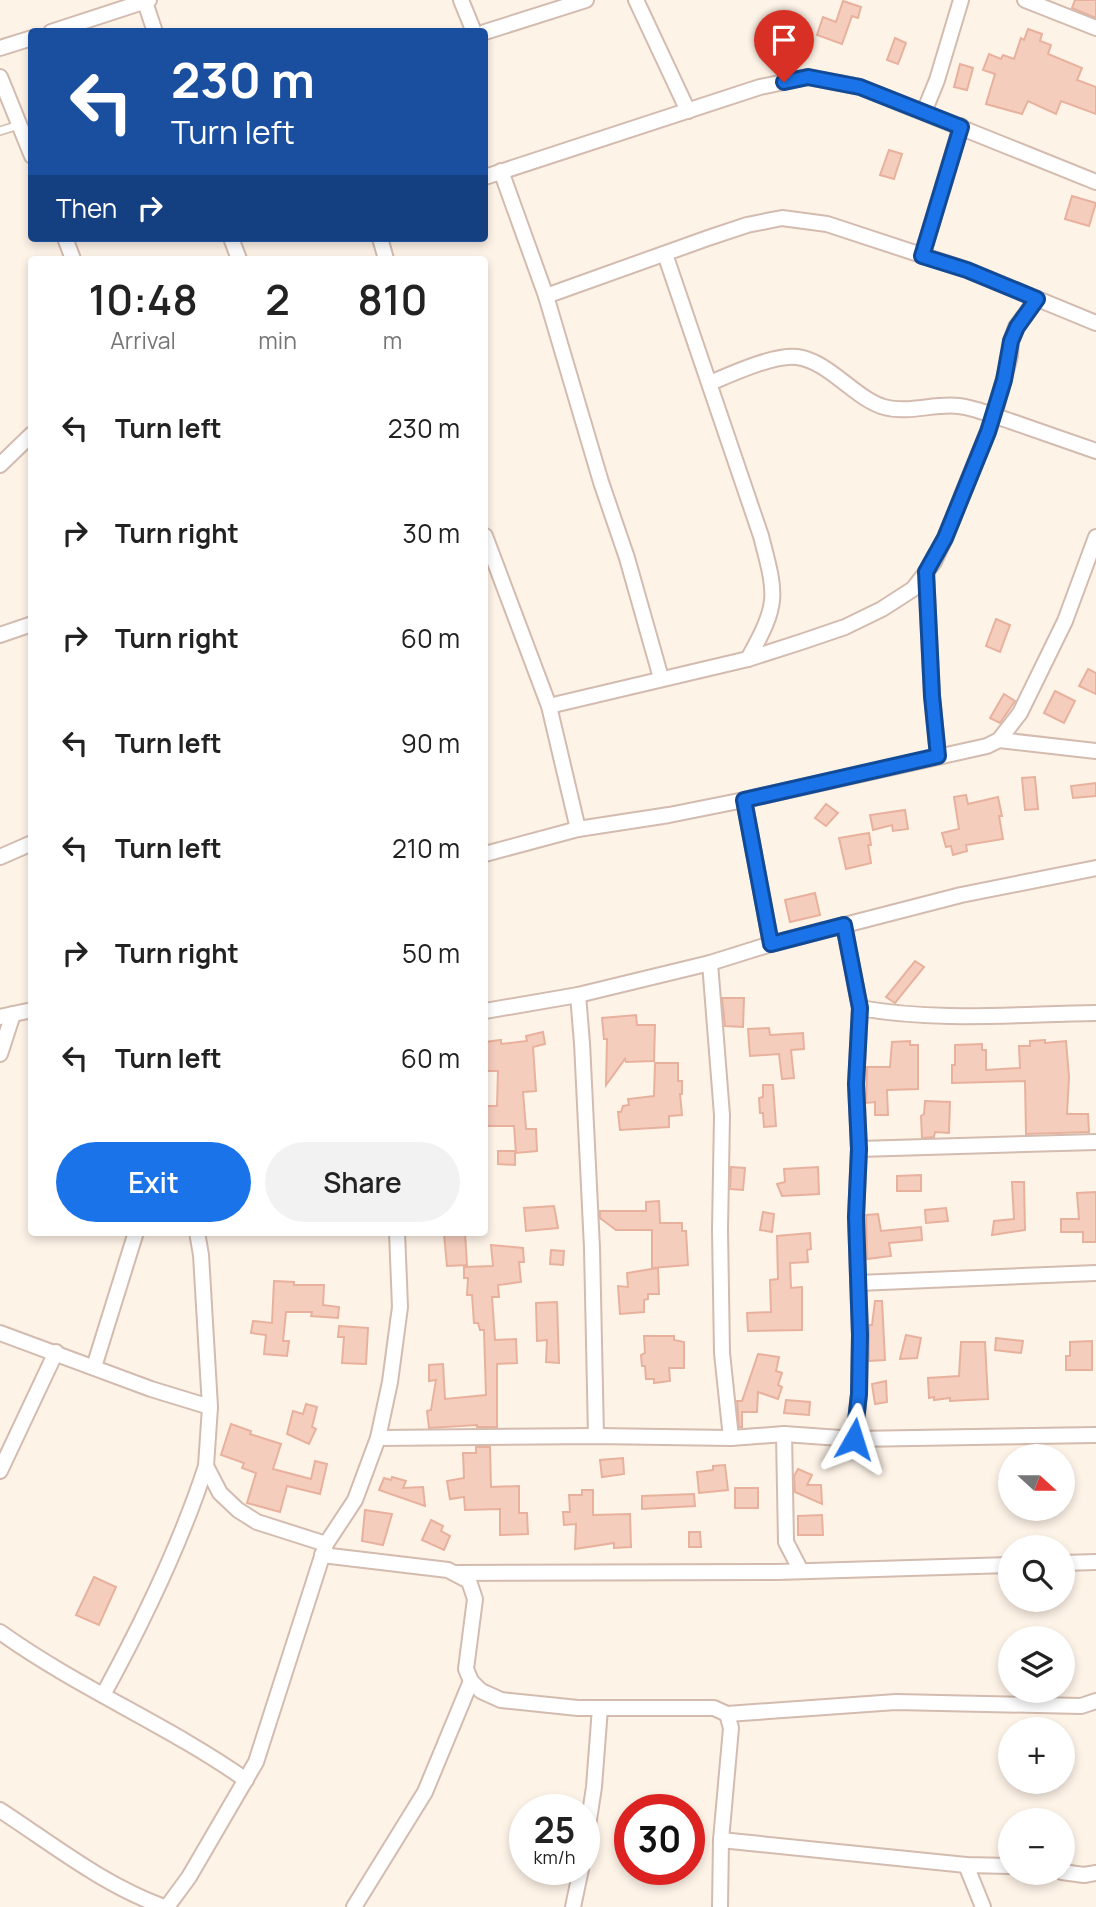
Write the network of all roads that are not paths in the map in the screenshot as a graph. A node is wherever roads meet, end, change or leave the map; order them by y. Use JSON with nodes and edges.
{"nodes":[{"id":1,"x":461,"y":0,"type":"edge"},
{"id":2,"x":586,"y":0,"type":"edge"},
{"id":3,"x":636,"y":0,"type":"edge"},
{"id":4,"x":961,"y":0,"type":"edge"},
{"id":5,"x":1025,"y":0,"type":"edge"},
{"id":6,"x":147,"y":1,"type":"edge"},
{"id":7,"x":1096,"y":27,"type":"edge"},
{"id":8,"x":63,"y":28,"type":"edge"},
{"id":9,"x":154,"y":28,"type":"edge"},
{"id":10,"x":472,"y":28,"type":"edge"},
{"id":11,"x":488,"y":32,"type":"edge"},
{"id":12,"x":28,"y":39,"type":"edge"},
{"id":13,"x":0,"y":48,"type":"edge"},
{"id":14,"x":0,"y":77,"type":"edge"},
{"id":15,"x":688,"y":111,"type":"junction"},
{"id":16,"x":924,"y":112,"type":"junction"},
{"id":17,"x":19,"y":125,"type":"junction"},
{"id":18,"x":961,"y":127,"type":"junction"},
{"id":19,"x":0,"y":131,"type":"edge"},
{"id":20,"x":28,"y":146,"type":"edge"},
{"id":21,"x":501,"y":171,"type":"junction"},
{"id":22,"x":488,"y":176,"type":"edge"},
{"id":23,"x":1096,"y":182,"type":"edge"},
{"id":24,"x":665,"y":254,"type":"junction"},
{"id":25,"x":922,"y":256,"type":"junction"},
{"id":26,"x":546,"y":296,"type":"junction"},
{"id":27,"x":1037,"y":299,"type":"junction"},
{"id":28,"x":1096,"y":323,"type":"edge"},
{"id":29,"x":710,"y":383,"type":"junction"},
{"id":30,"x":994,"y":416,"type":"junction"},
{"id":31,"x":28,"y":438,"type":"edge"},
{"id":32,"x":1096,"y":451,"type":"edge"},
{"id":33,"x":0,"y":466,"type":"edge"},
{"id":34,"x":1096,"y":537,"type":"edge"},
{"id":35,"x":488,"y":544,"type":"edge"},
{"id":36,"x":926,"y":572,"type":"junction"},
{"id":37,"x":28,"y":625,"type":"edge"},
{"id":38,"x":0,"y":635,"type":"edge"},
{"id":39,"x":748,"y":659,"type":"junction"},
{"id":40,"x":661,"y":678,"type":"junction"},
{"id":41,"x":549,"y":706,"type":"junction"},
{"id":42,"x":999,"y":740,"type":"junction"},
{"id":43,"x":1096,"y":751,"type":"edge"},
{"id":44,"x":938,"y":756,"type":"junction"},
{"id":45,"x":744,"y":800,"type":"junction"},
{"id":46,"x":578,"y":829,"type":"junction"},
{"id":47,"x":28,"y":845,"type":"edge"},
{"id":48,"x":488,"y":854,"type":"edge"},
{"id":49,"x":0,"y":856,"type":"edge"},
{"id":50,"x":1096,"y":867,"type":"edge"},
{"id":51,"x":844,"y":925,"type":"junction"},
{"id":52,"x":771,"y":944,"type":"junction"},
{"id":53,"x":710,"y":963,"type":"junction"},
{"id":54,"x":578,"y":995,"type":"junction"},
{"id":55,"x":860,"y":1008,"type":"junction"},
{"id":56,"x":488,"y":1010,"type":"edge"},
{"id":57,"x":28,"y":1011,"type":"edge"},
{"id":58,"x":1096,"y":1013,"type":"edge"},
{"id":59,"x":6,"y":1016,"type":"edge"},
{"id":60,"x":0,"y":1054,"type":"edge"},
{"id":61,"x":1096,"y":1143,"type":"edge"},
{"id":62,"x":859,"y":1149,"type":"junction"},
{"id":63,"x":135,"y":1236,"type":"edge"},
{"id":64,"x":198,"y":1236,"type":"edge"},
{"id":65,"x":397,"y":1236,"type":"edge"},
{"id":66,"x":1096,"y":1273,"type":"edge"},
{"id":67,"x":858,"y":1283,"type":"junction"},
{"id":68,"x":0,"y":1333,"type":"edge"},
{"id":69,"x":56,"y":1352,"type":"junction"},
{"id":70,"x":94,"y":1367,"type":"junction"},
{"id":71,"x":210,"y":1408,"type":"junction"},
{"id":72,"x":784,"y":1434,"type":"junction"},
{"id":73,"x":1096,"y":1435,"type":"edge"},
{"id":74,"x":596,"y":1436,"type":"junction"},
{"id":75,"x":378,"y":1437,"type":"junction"},
{"id":76,"x":731,"y":1438,"type":"junction"},
{"id":77,"x":854,"y":1439,"type":"junction"},
{"id":78,"x":206,"y":1466,"type":"junction"},
{"id":79,"x":0,"y":1471,"type":"edge"},
{"id":80,"x":324,"y":1549,"type":"junction"},
{"id":81,"x":1096,"y":1562,"type":"edge"},
{"id":82,"x":1075,"y":1563,"type":"edge"},
{"id":83,"x":998,"y":1565,"type":"edge"},
{"id":84,"x":801,"y":1571,"type":"junction"},
{"id":85,"x":458,"y":1573,"type":"junction"},
{"id":86,"x":0,"y":1632,"type":"edge"},
{"id":87,"x":471,"y":1681,"type":"junction"},
{"id":88,"x":103,"y":1695,"type":"junction"},
{"id":89,"x":1096,"y":1701,"type":"edge"},
{"id":90,"x":600,"y":1708,"type":"junction"},
{"id":91,"x":727,"y":1714,"type":"junction"},
{"id":92,"x":246,"y":1780,"type":"junction"},
{"id":93,"x":593,"y":1794,"type":"edge"},
{"id":94,"x":0,"y":1810,"type":"edge"},
{"id":95,"x":721,"y":1840,"type":"junction"},
{"id":96,"x":966,"y":1865,"type":"junction"},
{"id":97,"x":998,"y":1866,"type":"edge"},
{"id":98,"x":1096,"y":1873,"type":"edge"},
{"id":99,"x":1075,"y":1874,"type":"edge"},
{"id":100,"x":578,"y":1885,"type":"edge"},
{"id":101,"x":166,"y":1907,"type":"edge"},
{"id":102,"x":354,"y":1907,"type":"edge"},
{"id":103,"x":573,"y":1907,"type":"edge"},
{"id":104,"x":720,"y":1907,"type":"edge"},
{"id":105,"x":982,"y":1907,"type":"edge"}],
"edges":[{"from":1,"to":10,"type":"street"},
{"from":2,"to":11,"type":"street"},
{"from":3,"to":15,"type":"street"},
{"from":4,"to":16,"type":"street"},
{"from":5,"to":7,"type":"street"},
{"from":6,"to":8,"type":"street"},
{"from":6,"to":9,"type":"street"},
{"from":12,"to":13,"type":"street"},
{"from":14,"to":17,"type":"street"},
{"from":15,"to":16,"type":"street"},
{"from":15,"to":21,"type":"street"},
{"from":16,"to":18,"type":"street"},
{"from":17,"to":19,"type":"lane"},
{"from":17,"to":20,"type":"street"},
{"from":18,"to":23,"type":"street"},
{"from":18,"to":25,"type":"street"},
{"from":21,"to":22,"type":"street"},
{"from":21,"to":26,"type":"street"},
{"from":24,"to":25,"type":"street"},
{"from":24,"to":26,"type":"street"},
{"from":24,"to":29,"type":"street"},
{"from":25,"to":27,"type":"street"},
{"from":26,"to":40,"type":"street"},
{"from":27,"to":28,"type":"street"},
{"from":27,"to":30,"type":"street"},
{"from":29,"to":30,"type":"street"},
{"from":29,"to":39,"type":"street"},
{"from":30,"to":32,"type":"street"},
{"from":30,"to":36,"type":"street"},
{"from":31,"to":33,"type":"street"},
{"from":34,"to":42,"type":"street"},
{"from":35,"to":41,"type":"street"},
{"from":36,"to":39,"type":"street"},
{"from":36,"to":44,"type":"street"},
{"from":37,"to":38,"type":"street"},
{"from":39,"to":40,"type":"street"},
{"from":40,"to":41,"type":"street"},
{"from":41,"to":46,"type":"street"},
{"from":42,"to":43,"type":"street"},
{"from":42,"to":44,"type":"street"},
{"from":44,"to":45,"type":"street"},
{"from":45,"to":46,"type":"street"},
{"from":45,"to":52,"type":"street"},
{"from":46,"to":48,"type":"street"},
{"from":47,"to":49,"type":"street"},
{"from":50,"to":51,"type":"street"},
{"from":51,"to":52,"type":"street"},
{"from":51,"to":55,"type":"street"},
{"from":52,"to":53,"type":"street"},
{"from":53,"to":54,"type":"street"},
{"from":53,"to":76,"type":"street"},
{"from":54,"to":56,"type":"street"},
{"from":54,"to":74,"type":"street"},
{"from":55,"to":58,"type":"street"},
{"from":55,"to":62,"type":"street"},
{"from":57,"to":59,"type":"street"},
{"from":59,"to":60,"type":"street"},
{"from":61,"to":62,"type":"street"},
{"from":62,"to":67,"type":"street"},
{"from":63,"to":70,"type":"street"},
{"from":64,"to":71,"type":"street"},
{"from":65,"to":75,"type":"street"},
{"from":66,"to":67,"type":"street"},
{"from":67,"to":77,"type":"street"},
{"from":68,"to":69,"type":"street"},
{"from":69,"to":70,"type":"street"},
{"from":69,"to":79,"type":"street"},
{"from":70,"to":71,"type":"street"},
{"from":71,"to":78,"type":"street"},
{"from":72,"to":76,"type":"street"},
{"from":72,"to":77,"type":"street"},
{"from":72,"to":84,"type":"street"},
{"from":73,"to":77,"type":"street"},
{"from":74,"to":75,"type":"street"},
{"from":74,"to":76,"type":"street"},
{"from":75,"to":80,"type":"street"},
{"from":78,"to":80,"type":"street"},
{"from":78,"to":88,"type":"street"},
{"from":80,"to":85,"type":"street"},
{"from":80,"to":92,"type":"street"},
{"from":81,"to":82,"type":"street"},
{"from":83,"to":84,"type":"street"},
{"from":84,"to":85,"type":"street"},
{"from":85,"to":87,"type":"street"},
{"from":86,"to":88,"type":"street"},
{"from":87,"to":90,"type":"street"},
{"from":87,"to":102,"type":"street"},
{"from":88,"to":92,"type":"street"},
{"from":89,"to":91,"type":"street"},
{"from":90,"to":91,"type":"street"},
{"from":90,"to":93,"type":"street"},
{"from":91,"to":95,"type":"street"},
{"from":92,"to":101,"type":"street"},
{"from":94,"to":101,"type":"street"},
{"from":95,"to":96,"type":"street"},
{"from":95,"to":104,"type":"street"},
{"from":96,"to":97,"type":"street"},
{"from":96,"to":105,"type":"street"},
{"from":98,"to":99,"type":"street"},
{"from":100,"to":103,"type":"street"}]}
